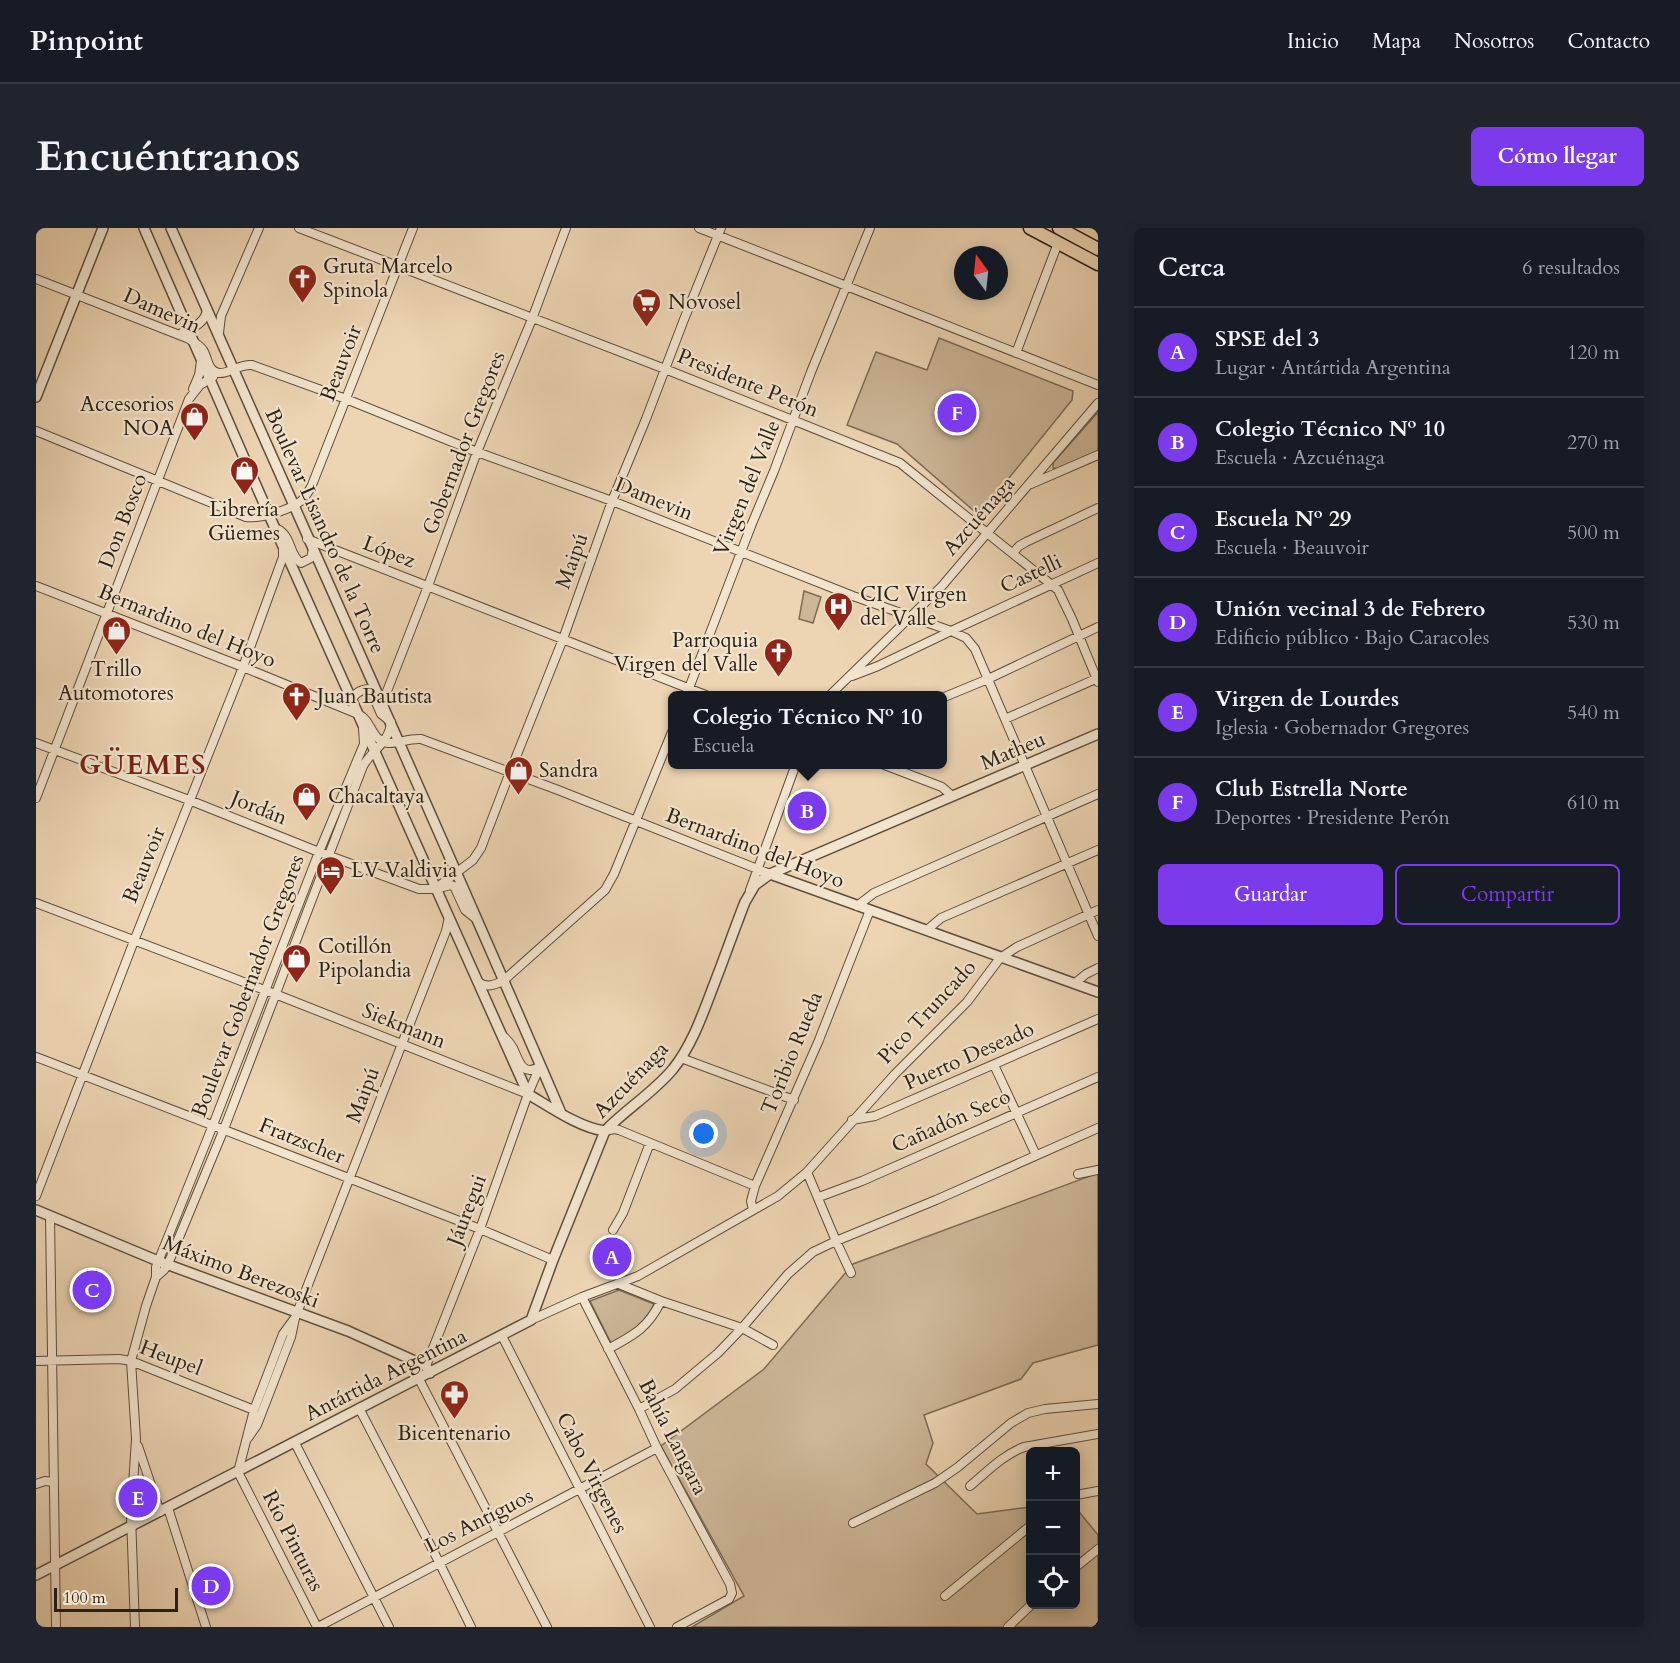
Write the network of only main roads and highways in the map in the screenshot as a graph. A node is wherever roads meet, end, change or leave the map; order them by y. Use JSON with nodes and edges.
{"nodes":[{"id":1,"x":1030,"y":228,"type":"edge"},
{"id":2,"x":1059,"y":228,"type":"edge"},
{"id":3,"x":1098,"y":248,"type":"edge"},
{"id":4,"x":1093,"y":262,"type":"edge"}],
"edges":[{"from":1,"to":4,"type":"highway"},
{"from":2,"to":3,"type":"highway"}]}
